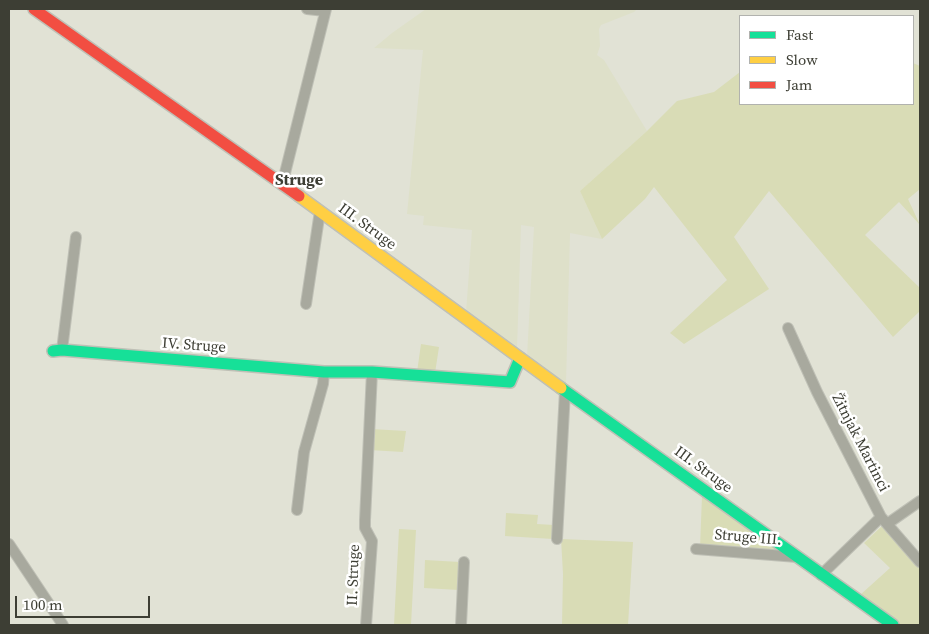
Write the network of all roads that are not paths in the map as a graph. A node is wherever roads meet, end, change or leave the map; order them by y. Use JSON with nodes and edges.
{"nodes":[{"id":1,"x":34,"y":9,"type":"edge"},
{"id":2,"x":307,"y":9,"type":"edge"},
{"id":3,"x":325,"y":10,"type":"edge"},
{"id":4,"x":282,"y":185,"type":"junction"},
{"id":5,"x":320,"y":211,"type":"junction"},
{"id":6,"x":76,"y":237,"type":"dead end"},
{"id":7,"x":306,"y":304,"type":"dead end"},
{"id":8,"x":788,"y":328,"type":"dead end"},
{"id":9,"x":58,"y":350,"type":"joint"},
{"id":10,"x":520,"y":358,"type":"junction"},
{"id":11,"x":324,"y":372,"type":"junction"},
{"id":12,"x":372,"y":372,"type":"junction"},
{"id":13,"x":565,"y":391,"type":"junction"},
{"id":14,"x":920,"y":501,"type":"edge"},
{"id":15,"x":298,"y":510,"type":"dead end"},
{"id":16,"x":884,"y":521,"type":"junction"},
{"id":17,"x":557,"y":539,"type":"dead end"},
{"id":18,"x":9,"y":544,"type":"edge"},
{"id":19,"x":696,"y":549,"type":"dead end"},
{"id":20,"x":797,"y":557,"type":"junction"},
{"id":21,"x":464,"y":562,"type":"dead end"},
{"id":22,"x":920,"y":562,"type":"edge"},
{"id":23,"x":821,"y":575,"type":"junction"},
{"id":24,"x":63,"y":625,"type":"edge"},
{"id":25,"x":366,"y":625,"type":"edge"},
{"id":26,"x":461,"y":625,"type":"edge"},
{"id":27,"x":893,"y":625,"type":"edge"}],
"edges":[{"from":1,"to":4,"type":"street","name":"III. Struge"},
{"from":2,"to":3,"type":"street"},
{"from":3,"to":4,"type":"street"},
{"from":4,"to":5,"type":"street","name":"III. Struge"},
{"from":5,"to":7,"type":"street","name":"III. Struge"},
{"from":5,"to":10,"type":"street","name":"III. Struge"},
{"from":6,"to":9,"type":"street","name":"IV. Struge"},
{"from":8,"to":16,"type":"street","name":"Žitnjak Martinci"},
{"from":9,"to":11,"type":"street","name":"IV. Struge"},
{"from":10,"to":12,"type":"street","name":"IV. Struge"},
{"from":10,"to":13,"type":"street","name":"III. Struge"},
{"from":11,"to":12,"type":"street","name":"IV. Struge"},
{"from":11,"to":15,"type":"street"},
{"from":12,"to":25,"type":"street","name":"II. Struge"},
{"from":13,"to":17,"type":"street"},
{"from":13,"to":20,"type":"street","name":"III. Struge"},
{"from":14,"to":16,"type":"street"},
{"from":16,"to":22,"type":"street","name":"Žitnjak Martinci"},
{"from":16,"to":23,"type":"street"},
{"from":18,"to":24,"type":"street"},
{"from":19,"to":20,"type":"street","name":"Struge III."},
{"from":20,"to":23,"type":"street","name":"III. Struge"},
{"from":21,"to":26,"type":"street"},
{"from":23,"to":27,"type":"street","name":"III. Struge"}]}
